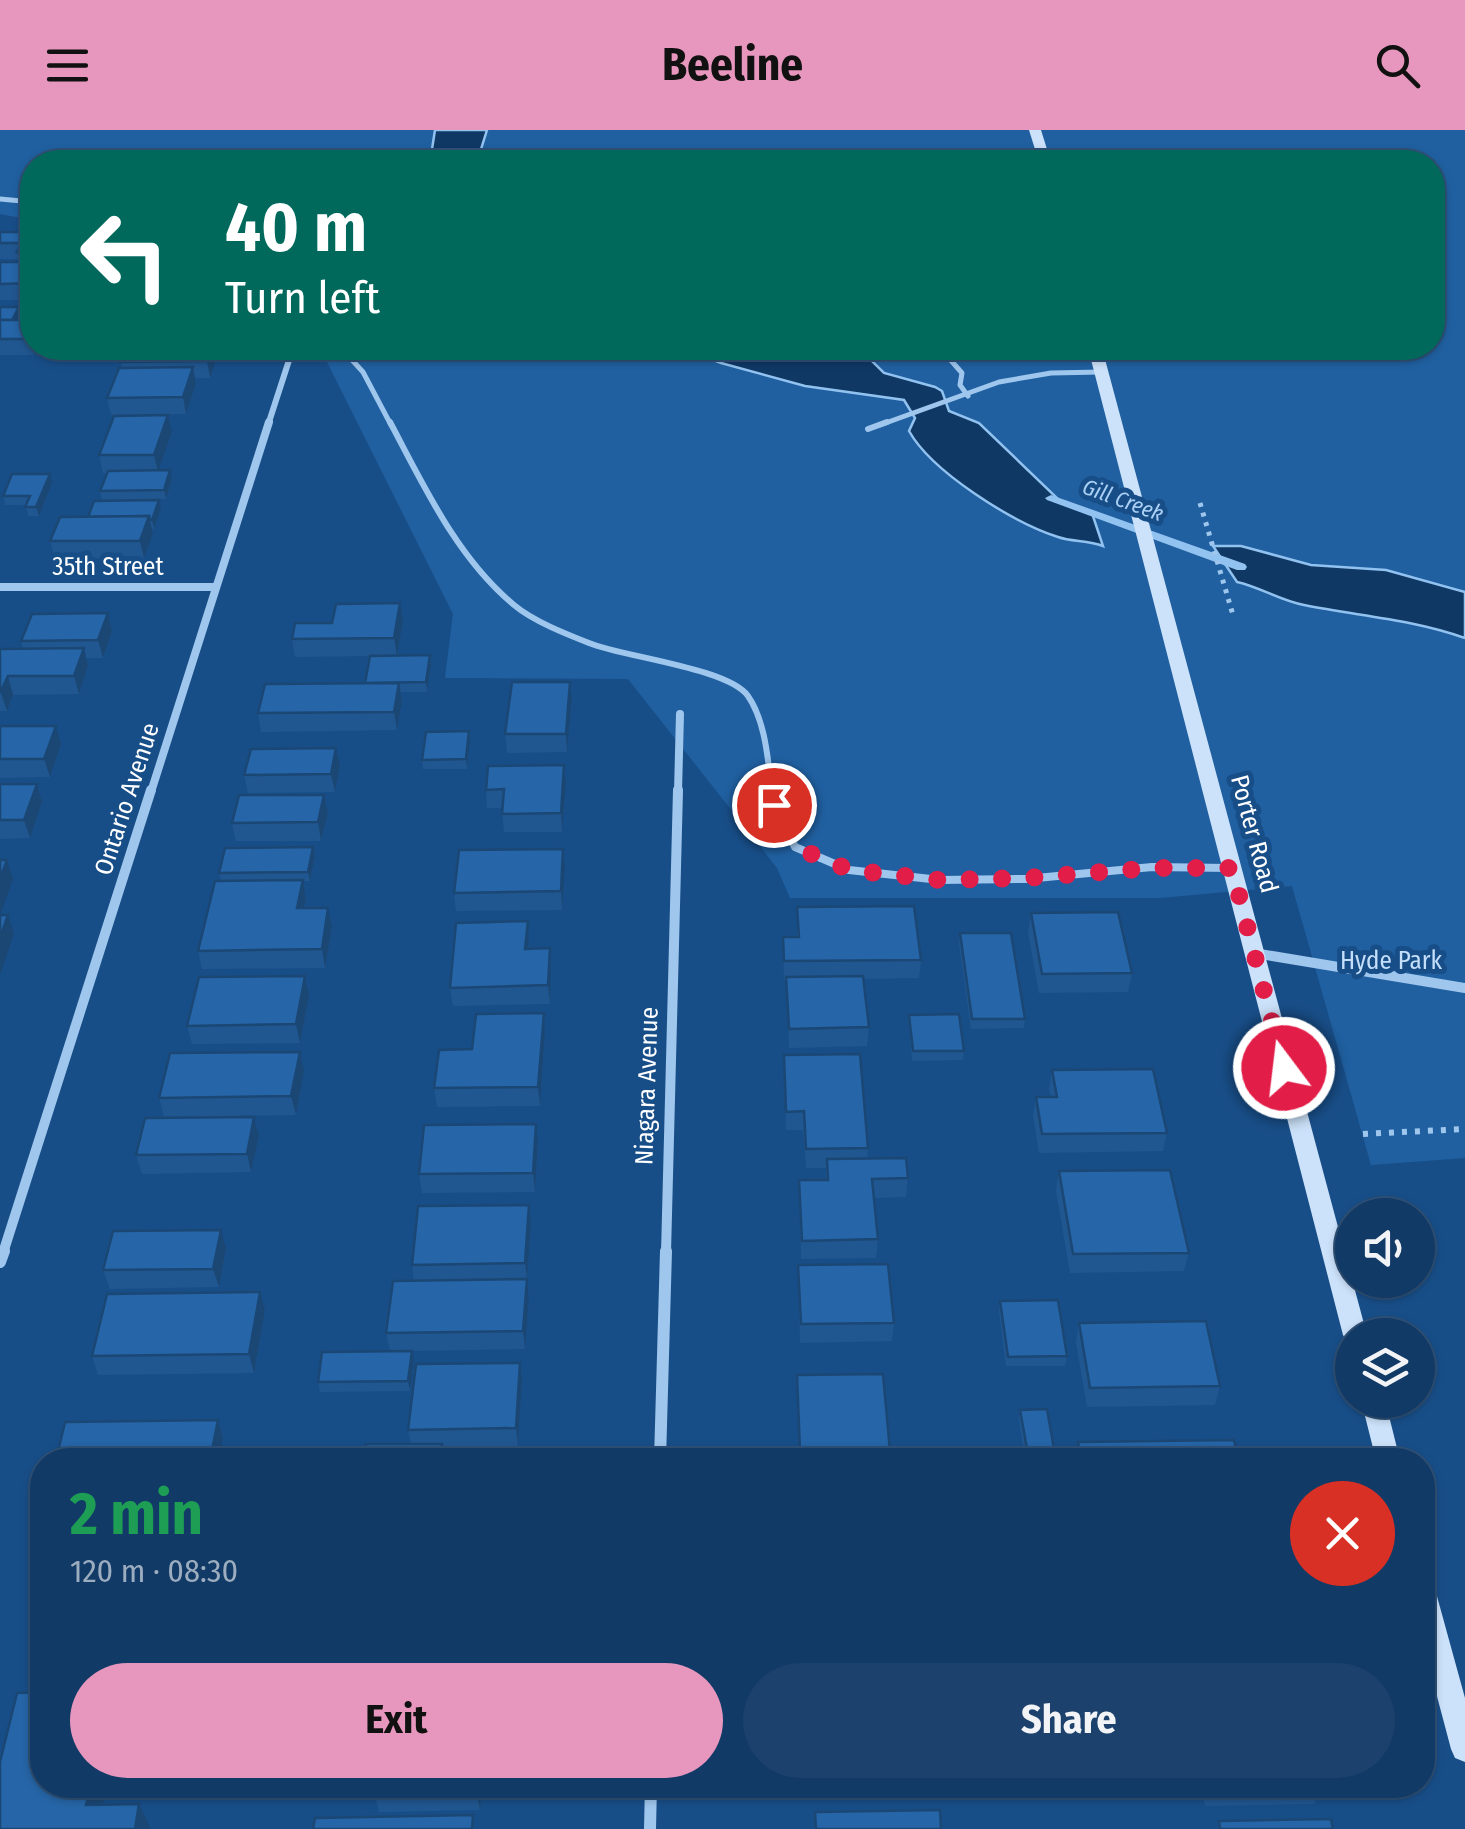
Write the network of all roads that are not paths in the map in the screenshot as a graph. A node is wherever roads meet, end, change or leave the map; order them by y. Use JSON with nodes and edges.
{"nodes":[{"id":1,"x":288,"y":360,"type":"edge"},
{"id":2,"x":352,"y":360,"type":"edge"},
{"id":3,"x":951,"y":360,"type":"edge"},
{"id":4,"x":1098,"y":360,"type":"edge"},
{"id":5,"x":1101,"y":372,"type":"junction"},
{"id":6,"x":968,"y":396,"type":"junction"},
{"id":7,"x":868,"y":429,"type":"dead end"},
{"id":8,"x":0,"y":587,"type":"edge"},
{"id":9,"x":216,"y":587,"type":"junction"},
{"id":10,"x":680,"y":714,"type":"dead end"},
{"id":11,"x":1232,"y":868,"type":"junction"},
{"id":12,"x":1254,"y":953,"type":"junction"},
{"id":13,"x":1465,"y":988,"type":"edge"},
{"id":14,"x":0,"y":1262,"type":"edge"},
{"id":15,"x":1351,"y":1318,"type":"edge"},
{"id":16,"x":1377,"y":1418,"type":"edge"},
{"id":17,"x":660,"y":1448,"type":"edge"},
{"id":18,"x":1385,"y":1448,"type":"edge"},
{"id":19,"x":1435,"y":1637,"type":"edge"},
{"id":20,"x":1465,"y":1749,"type":"edge"},
{"id":21,"x":651,"y":1798,"type":"edge"},
{"id":22,"x":650,"y":1829,"type":"edge"}],
"edges":[{"from":1,"to":9,"type":"street","name":"Ontario Avenue"},
{"from":2,"to":11,"type":"lane"},
{"from":3,"to":6,"type":"lane"},
{"from":4,"to":5,"type":"main road","name":"Porter Road"},
{"from":5,"to":6,"type":"lane"},
{"from":5,"to":11,"type":"main road","name":"Porter Road"},
{"from":6,"to":7,"type":"lane"},
{"from":8,"to":9,"type":"street","name":"35th Street"},
{"from":9,"to":14,"type":"street","name":"Ontario Avenue"},
{"from":10,"to":17,"type":"street","name":"Niagara Avenue"},
{"from":11,"to":12,"type":"main road","name":"Porter Road"},
{"from":12,"to":13,"type":"street"},
{"from":12,"to":15,"type":"main road","name":"Porter Road"},
{"from":16,"to":18,"type":"main road"},
{"from":19,"to":20,"type":"main road"},
{"from":21,"to":22,"type":"street"}]}
